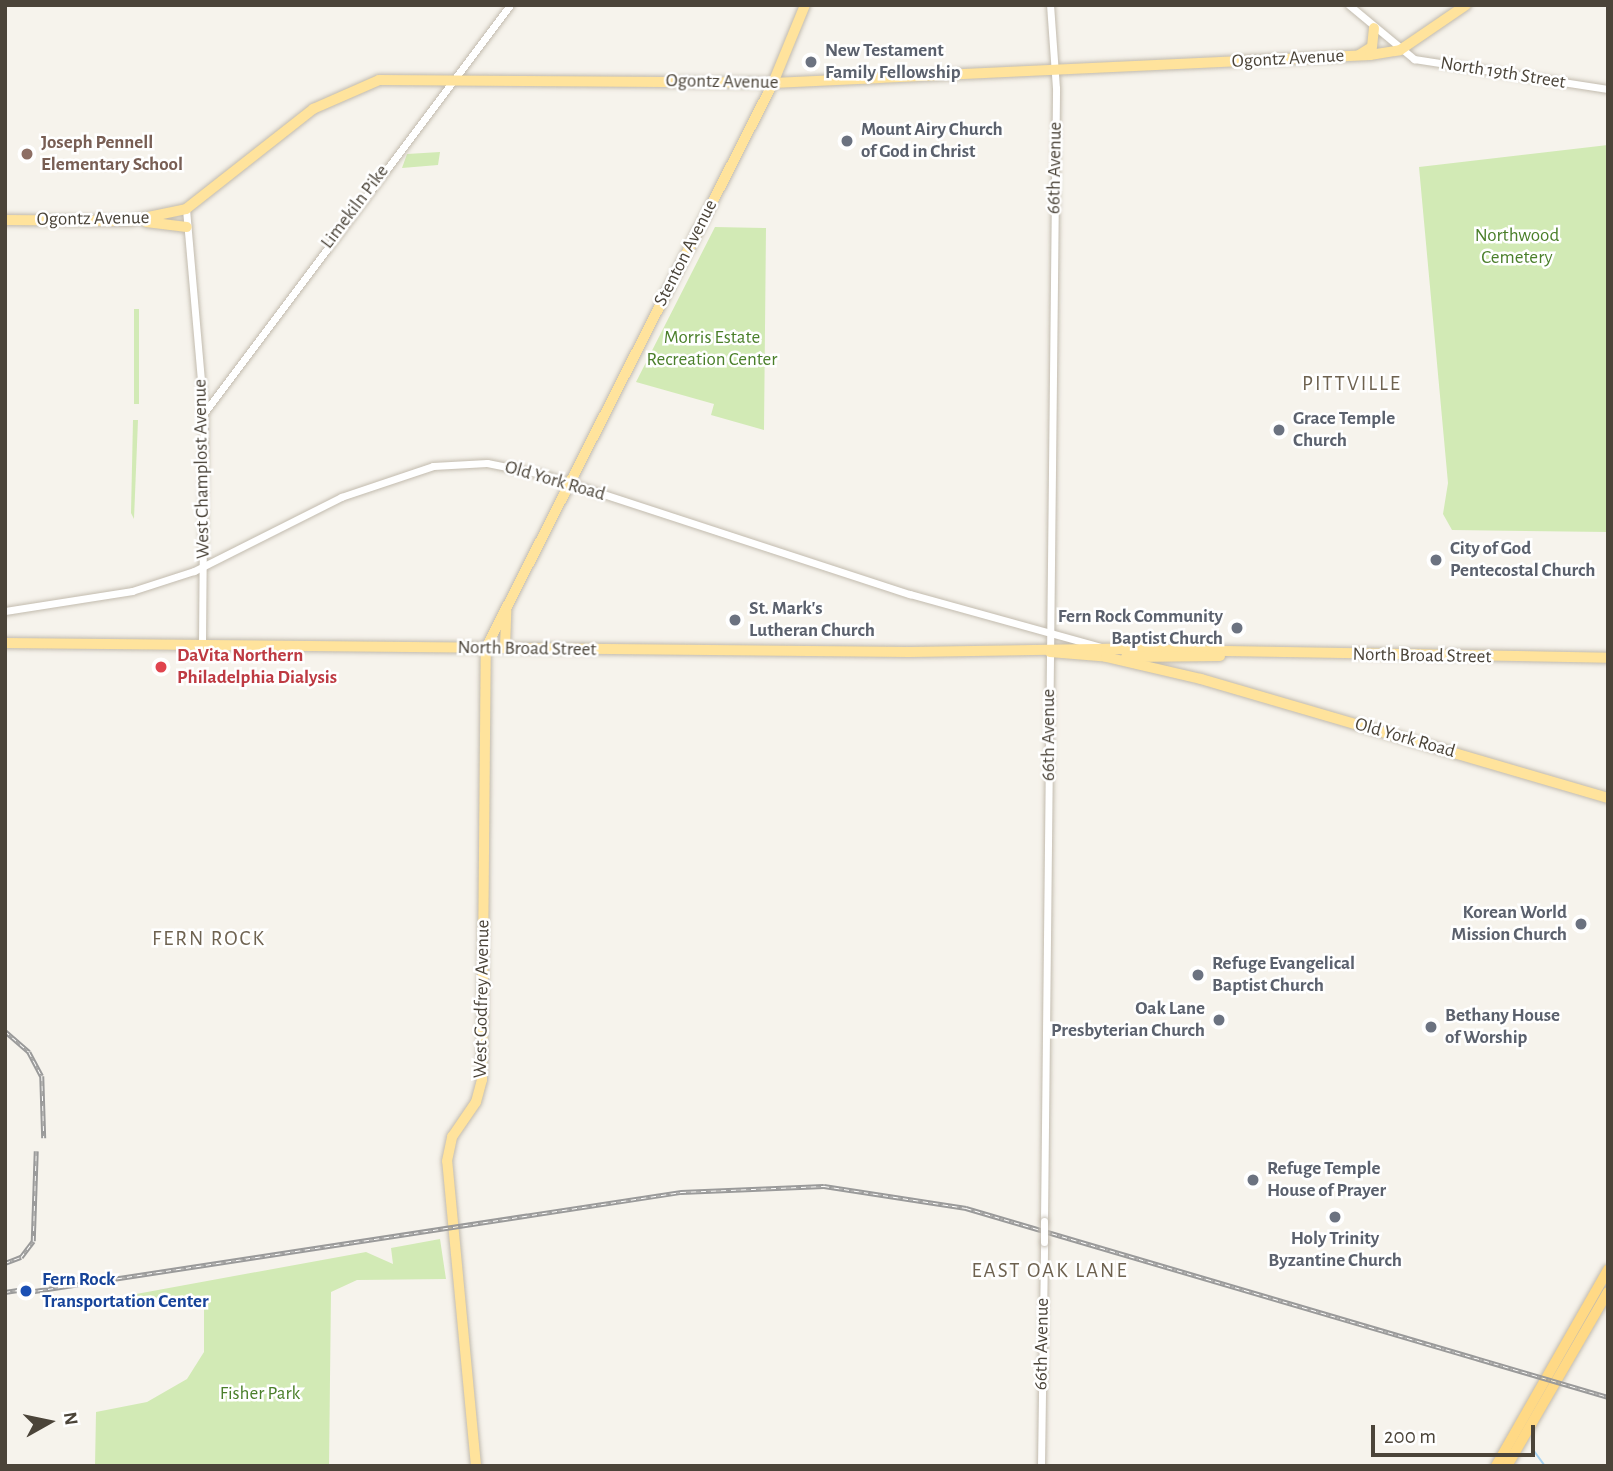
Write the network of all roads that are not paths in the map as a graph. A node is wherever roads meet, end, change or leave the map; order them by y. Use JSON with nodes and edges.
{"nodes":[{"id":1,"x":510,"y":5,"type":"edge"},
{"id":2,"x":805,"y":5,"type":"edge"},
{"id":3,"x":1050,"y":5,"type":"edge"},
{"id":4,"x":1349,"y":5,"type":"edge"},
{"id":5,"x":1466,"y":5,"type":"edge"},
{"id":6,"x":1374,"y":28,"type":"junction"},
{"id":7,"x":1400,"y":50,"type":"junction"},
{"id":8,"x":1357,"y":56,"type":"junction"},
{"id":9,"x":1055,"y":70,"type":"junction"},
{"id":10,"x":453,"y":79,"type":"junction"},
{"id":11,"x":773,"y":83,"type":"junction"},
{"id":12,"x":1608,"y":89,"type":"edge"},
{"id":13,"x":186,"y":209,"type":"junction"},
{"id":14,"x":5,"y":220,"type":"edge"},
{"id":15,"x":143,"y":221,"type":"junction"},
{"id":16,"x":187,"y":227,"type":"junction"},
{"id":17,"x":204,"y":412,"type":"junction"},
{"id":18,"x":569,"y":484,"type":"junction"},
{"id":19,"x":203,"y":566,"type":"junction"},
{"id":20,"x":508,"y":600,"type":"junction"},
{"id":21,"x":5,"y":611,"type":"edge"},
{"id":22,"x":1050,"y":631,"type":"junction"},
{"id":23,"x":5,"y":643,"type":"edge"},
{"id":24,"x":202,"y":645,"type":"junction"},
{"id":25,"x":486,"y":648,"type":"junction"},
{"id":26,"x":505,"y":648,"type":"junction"},
{"id":27,"x":1144,"y":650,"type":"junction"},
{"id":28,"x":1050,"y":652,"type":"junction"},
{"id":29,"x":1108,"y":653,"type":"junction"},
{"id":30,"x":1237,"y":654,"type":"junction"},
{"id":31,"x":1155,"y":657,"type":"junction"},
{"id":32,"x":1206,"y":658,"type":"junction"},
{"id":33,"x":1608,"y":658,"type":"edge"},
{"id":34,"x":1201,"y":679,"type":"junction"},
{"id":35,"x":1608,"y":798,"type":"edge"},
{"id":36,"x":1608,"y":1270,"type":"edge"},
{"id":37,"x":1608,"y":1292,"type":"edge"},
{"id":38,"x":476,"y":1466,"type":"edge"},
{"id":39,"x":1041,"y":1466,"type":"edge"},
{"id":40,"x":1496,"y":1466,"type":"edge"},
{"id":41,"x":1507,"y":1466,"type":"edge"}],
"edges":[{"from":1,"to":10,"type":"street","name":"Limekiln Pike"},
{"from":2,"to":11,"type":"main road","name":"Stenton Avenue"},
{"from":3,"to":9,"type":"street","name":"66th Avenue"},
{"from":4,"to":6,"type":"street"},
{"from":5,"to":7,"type":"main road","name":"Ogontz Avenue"},
{"from":6,"to":7,"type":"street"},
{"from":6,"to":8,"type":"main road"},
{"from":7,"to":8,"type":"main road","name":"Ogontz Avenue"},
{"from":7,"to":12,"type":"street","name":"North 19th Street"},
{"from":8,"to":9,"type":"main road","name":"Ogontz Avenue"},
{"from":9,"to":11,"type":"main road","name":"Ogontz Avenue"},
{"from":9,"to":22,"type":"street","name":"66th Avenue"},
{"from":10,"to":11,"type":"main road","name":"Ogontz Avenue"},
{"from":10,"to":13,"type":"main road","name":"Ogontz Avenue"},
{"from":10,"to":17,"type":"street","name":"Limekiln Pike"},
{"from":11,"to":18,"type":"main road","name":"Stenton Avenue"},
{"from":13,"to":15,"type":"main road","name":"Ogontz Avenue"},
{"from":13,"to":16,"type":"street","name":"West Champlost Avenue"},
{"from":14,"to":15,"type":"main road","name":"Ogontz Avenue"},
{"from":15,"to":16,"type":"main road"},
{"from":16,"to":17,"type":"street","name":"West Champlost Avenue"},
{"from":17,"to":19,"type":"street","name":"West Champlost Avenue"},
{"from":18,"to":19,"type":"street","name":"Old York Road"},
{"from":18,"to":20,"type":"main road","name":"Stenton Avenue"},
{"from":18,"to":22,"type":"street","name":"Old York Road"},
{"from":19,"to":21,"type":"street","name":"Old York Road"},
{"from":19,"to":24,"type":"street","name":"West Champlost Avenue"},
{"from":20,"to":25,"type":"main road","name":"Stenton Avenue"},
{"from":20,"to":26,"type":"main road"},
{"from":22,"to":28,"type":"street","name":"66th Avenue"},
{"from":22,"to":29,"type":"street","name":"Old York Road"},
{"from":23,"to":24,"type":"main road","name":"North Broad Street"},
{"from":24,"to":25,"type":"main road","name":"North Broad Street"},
{"from":25,"to":26,"type":"main road","name":"North Broad Street"},
{"from":25,"to":38,"type":"main road","name":"West Godfrey Avenue"},
{"from":26,"to":28,"type":"main road","name":"North Broad Street"},
{"from":27,"to":29,"type":"main road","name":"North Broad Street"},
{"from":27,"to":30,"type":"main road","name":"North Broad Street"},
{"from":27,"to":31,"type":"main road","name":"Old York Road"},
{"from":28,"to":29,"type":"main road","name":"North Broad Street"},
{"from":28,"to":39,"type":"street","name":"66th Avenue","bridge":true},
{"from":29,"to":31,"type":"main road","name":"North Broad Street"},
{"from":29,"to":34,"type":"main road","name":"Old York Road"},
{"from":30,"to":32,"type":"main road","name":"North Broad Street"},
{"from":30,"to":33,"type":"main road","name":"North Broad Street"},
{"from":31,"to":32,"type":"main road","name":"North Broad Street"},
{"from":31,"to":34,"type":"main road","name":"Old York Road"},
{"from":32,"to":34,"type":"main road"},
{"from":34,"to":35,"type":"main road","name":"Old York Road"},
{"from":36,"to":40,"type":"highway"},
{"from":37,"to":41,"type":"highway"}]}
